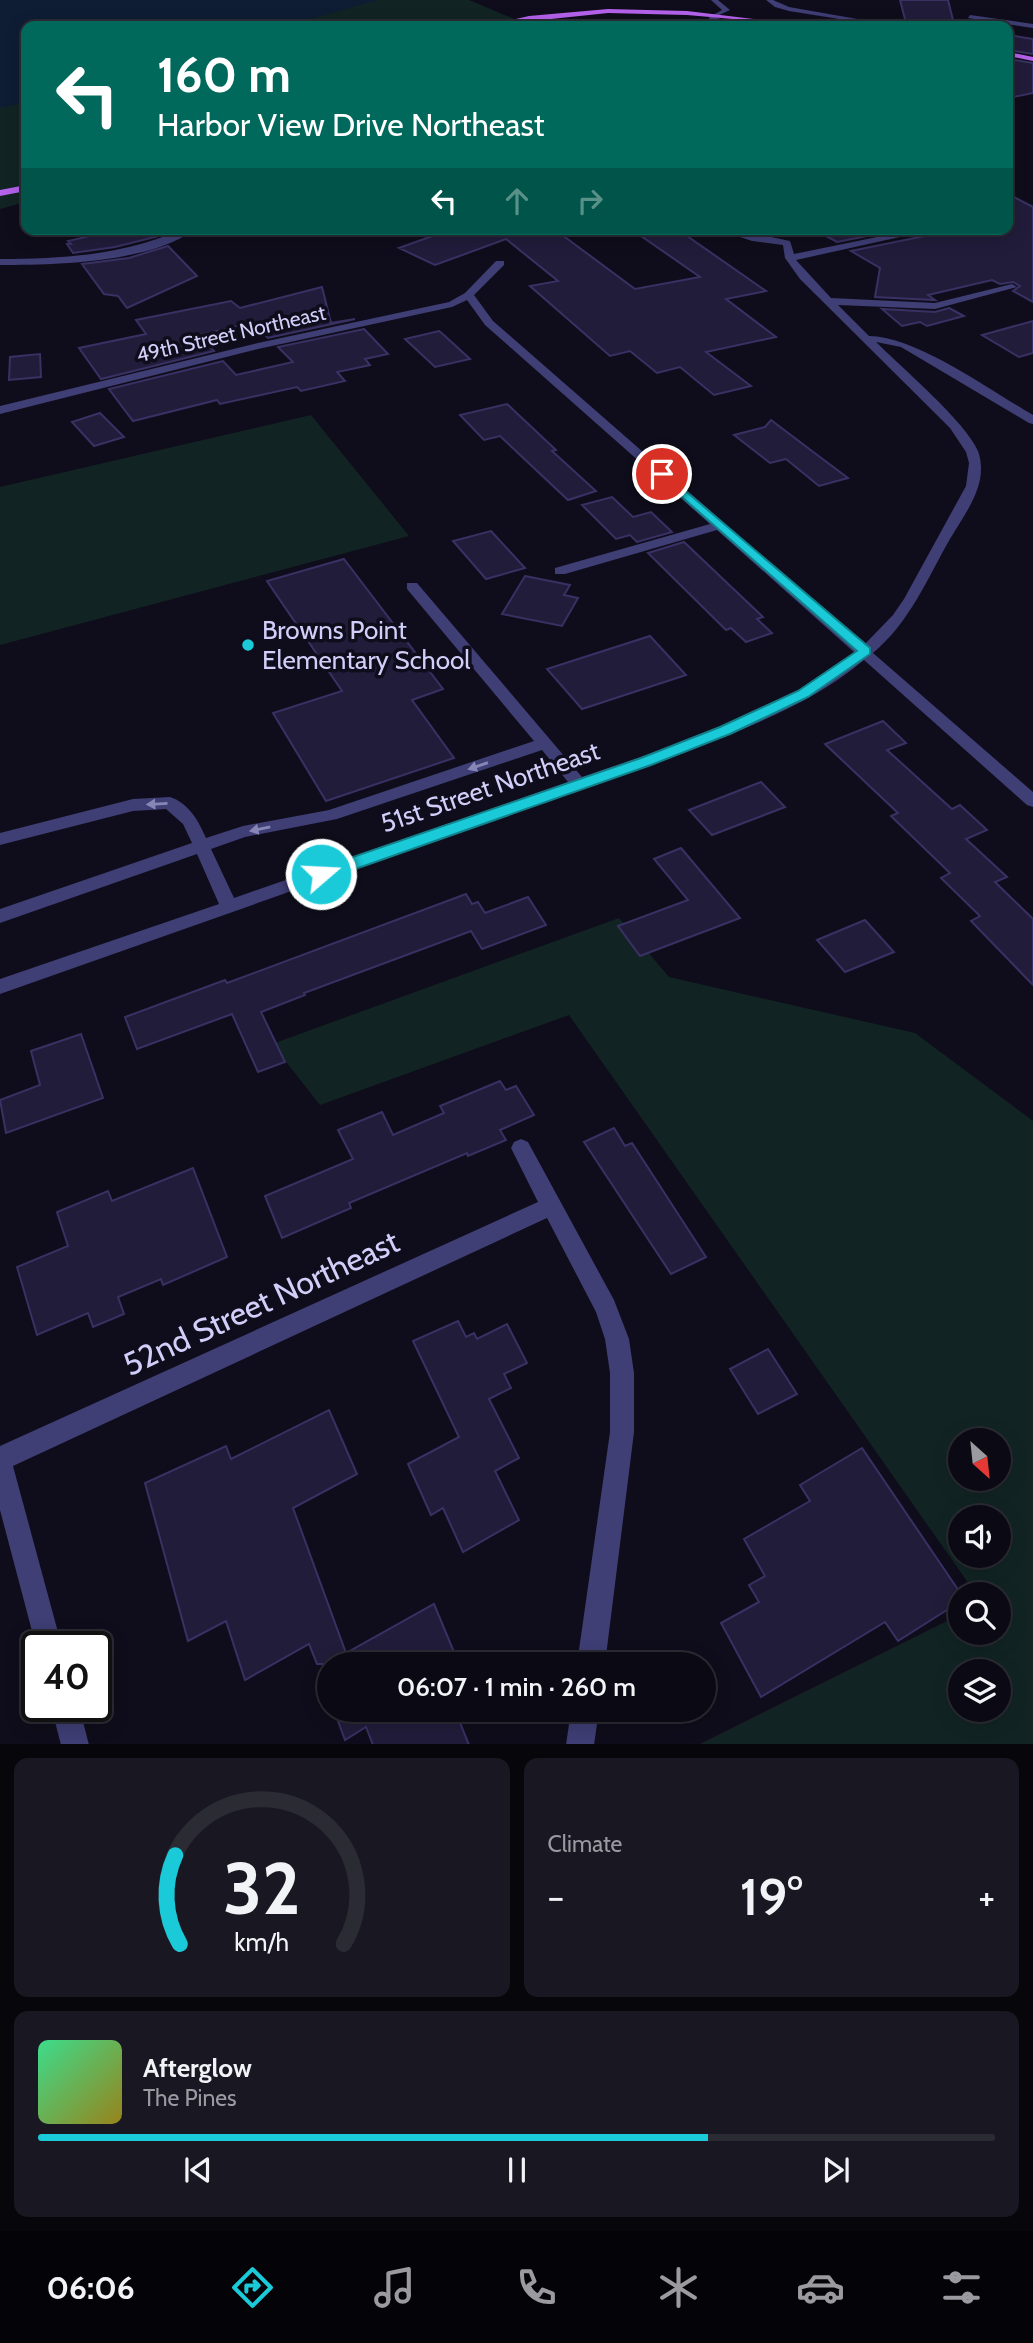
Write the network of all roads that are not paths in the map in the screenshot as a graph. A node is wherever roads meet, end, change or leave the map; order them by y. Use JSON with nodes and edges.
{"nodes":[{"id":1,"x":714,"y":0,"type":"edge"},
{"id":2,"x":769,"y":0,"type":"edge"},
{"id":3,"x":715,"y":15,"type":"junction"},
{"id":4,"x":970,"y":17,"type":"dead end"},
{"id":5,"x":508,"y":21,"type":"edge"},
{"id":6,"x":718,"y":21,"type":"edge"},
{"id":7,"x":766,"y":21,"type":"edge"},
{"id":8,"x":864,"y":21,"type":"edge"},
{"id":9,"x":998,"y":21,"type":"edge"},
{"id":10,"x":1013,"y":23,"type":"edge"},
{"id":11,"x":1033,"y":26,"type":"edge"},
{"id":12,"x":1013,"y":55,"type":"edge"},
{"id":13,"x":1033,"y":59,"type":"edge"},
{"id":14,"x":21,"y":189,"type":"edge"},
{"id":15,"x":0,"y":193,"type":"edge"},
{"id":16,"x":177,"y":235,"type":"edge"},
{"id":17,"x":742,"y":235,"type":"edge"},
{"id":18,"x":791,"y":235,"type":"edge"},
{"id":19,"x":902,"y":235,"type":"edge"},
{"id":20,"x":787,"y":243,"type":"junction"},
{"id":21,"x":790,"y":258,"type":"junction"},
{"id":22,"x":0,"y":262,"type":"edge"},
{"id":23,"x":500,"y":263,"type":"dead end"},
{"id":24,"x":1012,"y":287,"type":"dead end"},
{"id":25,"x":469,"y":296,"type":"junction"},
{"id":26,"x":828,"y":301,"type":"junction"},
{"id":27,"x":869,"y":339,"type":"junction"},
{"id":28,"x":0,"y":410,"type":"edge"},
{"id":29,"x":1033,"y":420,"type":"edge"},
{"id":30,"x":721,"y":525,"type":"junction"},
{"id":31,"x":560,"y":570,"type":"dead end"},
{"id":32,"x":412,"y":586,"type":"dead end"},
{"id":33,"x":865,"y":651,"type":"junction"},
{"id":34,"x":543,"y":744,"type":"junction"},
{"id":35,"x":579,"y":784,"type":"junction"},
{"id":36,"x":1033,"y":800,"type":"edge"},
{"id":37,"x":0,"y":839,"type":"edge"},
{"id":38,"x":200,"y":848,"type":"junction"},
{"id":39,"x":229,"y":907,"type":"junction"},
{"id":40,"x":0,"y":916,"type":"edge"},
{"id":41,"x":0,"y":987,"type":"edge"},
{"id":42,"x":520,"y":1148,"type":"dead end"},
{"id":43,"x":551,"y":1206,"type":"junction"},
{"id":44,"x":0,"y":1460,"type":"edge"},
{"id":45,"x":45,"y":1631,"type":"edge"},
{"id":46,"x":593,"y":1652,"type":"edge"},
{"id":47,"x":69,"y":1722,"type":"edge"},
{"id":48,"x":583,"y":1722,"type":"edge"},
{"id":49,"x":75,"y":1744,"type":"edge"},
{"id":50,"x":580,"y":1744,"type":"edge"}],
"edges":[{"from":1,"to":3,"type":"street"},
{"from":2,"to":8,"type":"street"},
{"from":3,"to":5,"type":"main road"},
{"from":3,"to":6,"type":"street"},
{"from":3,"to":7,"type":"main road"},
{"from":4,"to":9,"type":"street"},
{"from":10,"to":11,"type":"street"},
{"from":12,"to":13,"type":"main road"},
{"from":14,"to":15,"type":"main road"},
{"from":16,"to":22,"type":"street"},
{"from":17,"to":20,"type":"street"},
{"from":18,"to":20,"type":"street"},
{"from":19,"to":21,"type":"street"},
{"from":20,"to":21,"type":"street"},
{"from":21,"to":26,"type":"street","name":"51st Street Northeast"},
{"from":23,"to":25,"type":"street"},
{"from":24,"to":26,"type":"street"},
{"from":25,"to":28,"type":"street","name":"49th Street Northeast"},
{"from":25,"to":30,"type":"street"},
{"from":26,"to":27,"type":"street","name":"51st Street Northeast"},
{"from":27,"to":29,"type":"street"},
{"from":27,"to":33,"type":"street","name":"51st Street Northeast"},
{"from":30,"to":31,"type":"street"},
{"from":30,"to":33,"type":"street"},
{"from":32,"to":34,"type":"street"},
{"from":33,"to":35,"type":"street","name":"51st Street Northeast"},
{"from":33,"to":36,"type":"street"},
{"from":34,"to":35,"type":"street"},
{"from":34,"to":38,"type":"street","one_way":true},
{"from":35,"to":39,"type":"street","name":"51st Street Northeast"},
{"from":38,"to":37,"type":"street","one_way":true},
{"from":38,"to":39,"type":"street"},
{"from":38,"to":40,"type":"street"},
{"from":39,"to":41,"type":"street","name":"51st Street Northeast"},
{"from":42,"to":43,"type":"street"},
{"from":43,"to":44,"type":"street","name":"52nd Street Northeast"},
{"from":43,"to":46,"type":"street"},
{"from":44,"to":45,"type":"street"},
{"from":47,"to":49,"type":"street"},
{"from":48,"to":50,"type":"street"}]}
